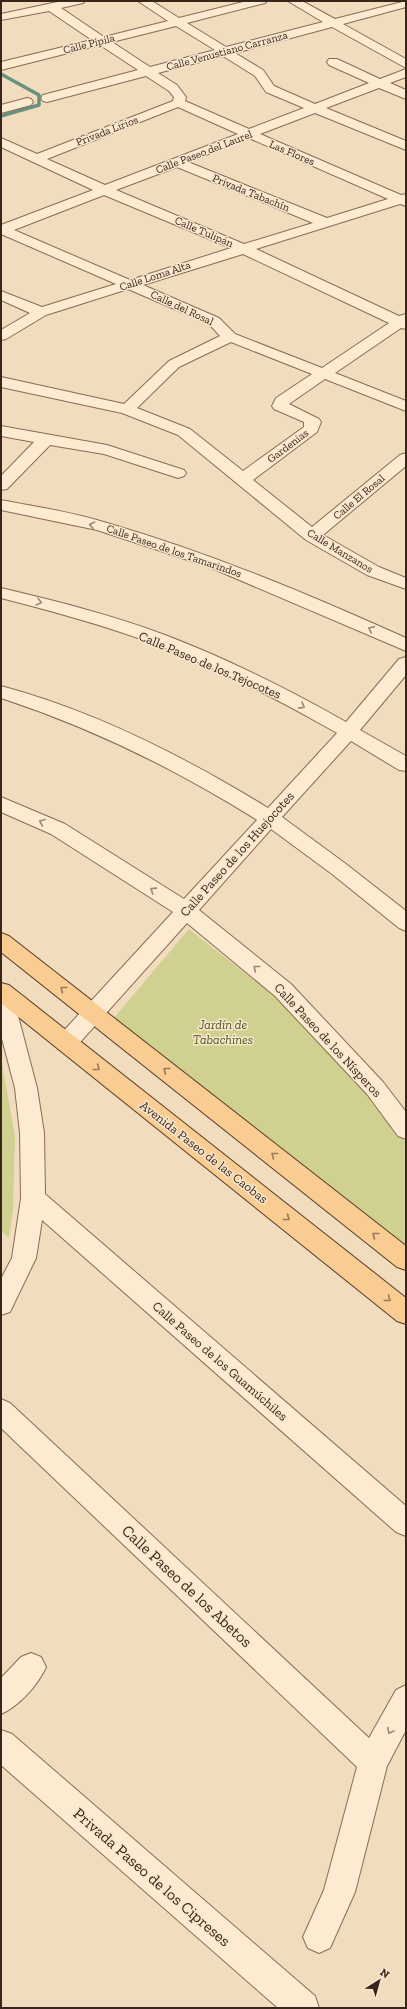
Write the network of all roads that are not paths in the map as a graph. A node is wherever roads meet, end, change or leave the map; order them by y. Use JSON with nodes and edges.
{"nodes":[{"id":1,"x":13,"y":1,"type":"edge"},
{"id":2,"x":79,"y":1,"type":"edge"},
{"id":3,"x":144,"y":1,"type":"edge"},
{"id":4,"x":262,"y":1,"type":"edge"},
{"id":5,"x":294,"y":1,"type":"edge"},
{"id":6,"x":406,"y":4,"type":"edge"},
{"id":7,"x":51,"y":7,"type":"junction"},
{"id":8,"x":18,"y":14,"type":"junction"},
{"id":9,"x":1,"y":17,"type":"edge"},
{"id":10,"x":177,"y":22,"type":"junction"},
{"id":11,"x":333,"y":23,"type":"junction"},
{"id":12,"x":102,"y":41,"type":"junction"},
{"id":13,"x":224,"y":52,"type":"junction"},
{"id":14,"x":333,"y":62,"type":"dead end"},
{"id":15,"x":406,"y":64,"type":"edge"},
{"id":16,"x":1,"y":66,"type":"edge"},
{"id":17,"x":148,"y":72,"type":"junction"},
{"id":18,"x":406,"y":72,"type":"edge"},
{"id":19,"x":379,"y":83,"type":"junction"},
{"id":20,"x":406,"y":95,"type":"edge"},
{"id":21,"x":47,"y":98,"type":"dead end"},
{"id":22,"x":27,"y":102,"type":"dead end"},
{"id":23,"x":178,"y":103,"type":"junction"},
{"id":24,"x":313,"y":108,"type":"junction"},
{"id":25,"x":1,"y":109,"type":"edge"},
{"id":26,"x":249,"y":134,"type":"junction"},
{"id":27,"x":1,"y":142,"type":"edge"},
{"id":28,"x":406,"y":146,"type":"edge"},
{"id":29,"x":35,"y":159,"type":"junction"},
{"id":30,"x":176,"y":162,"type":"junction"},
{"id":31,"x":104,"y":190,"type":"junction"},
{"id":32,"x":404,"y":200,"type":"edge"},
{"id":33,"x":326,"y":223,"type":"junction"},
{"id":34,"x":1,"y":230,"type":"edge"},
{"id":35,"x":242,"y":248,"type":"junction"},
{"id":36,"x":130,"y":285,"type":"junction"},
{"id":37,"x":1,"y":295,"type":"edge"},
{"id":38,"x":41,"y":312,"type":"junction"},
{"id":39,"x":404,"y":322,"type":"edge"},
{"id":40,"x":1,"y":336,"type":"edge"},
{"id":41,"x":230,"y":337,"type":"junction"},
{"id":42,"x":323,"y":374,"type":"junction"},
{"id":43,"x":1,"y":382,"type":"edge"},
{"id":44,"x":406,"y":406,"type":"edge"},
{"id":45,"x":128,"y":409,"type":"junction"},
{"id":46,"x":1,"y":431,"type":"edge"},
{"id":47,"x":47,"y":438,"type":"junction"},
{"id":48,"x":406,"y":458,"type":"edge"},
{"id":49,"x":178,"y":473,"type":"dead end"},
{"id":50,"x":243,"y":479,"type":"junction"},
{"id":51,"x":1,"y":485,"type":"edge"},
{"id":52,"x":1,"y":504,"type":"edge"},
{"id":53,"x":312,"y":536,"type":"junction"},
{"id":54,"x":406,"y":584,"type":"edge"},
{"id":55,"x":1,"y":593,"type":"edge"},
{"id":56,"x":406,"y":645,"type":"edge"},
{"id":57,"x":406,"y":663,"type":"edge"},
{"id":58,"x":1,"y":692,"type":"edge"},
{"id":59,"x":349,"y":731,"type":"junction"},
{"id":60,"x":406,"y":766,"type":"edge"},
{"id":61,"x":1,"y":804,"type":"edge"},
{"id":62,"x":269,"y":818,"type":"junction"},
{"id":63,"x":185,"y":910,"type":"junction"},
{"id":64,"x":406,"y":923,"type":"edge"},
{"id":65,"x":1,"y":941,"type":"edge"},
{"id":66,"x":1,"y":992,"type":"edge"},
{"id":67,"x":94,"y":1013,"type":"junction"},
{"id":68,"x":66,"y":1043,"type":"junction"},
{"id":69,"x":406,"y":1130,"type":"edge"},
{"id":70,"x":33,"y":1198,"type":"junction"},
{"id":71,"x":406,"y":1260,"type":"edge"},
{"id":72,"x":1,"y":1304,"type":"edge"},
{"id":73,"x":406,"y":1313,"type":"edge"},
{"id":74,"x":1,"y":1411,"type":"edge"},
{"id":75,"x":406,"y":1523,"type":"edge"},
{"id":76,"x":31,"y":1667,"type":"dead end"},
{"id":77,"x":1,"y":1699,"type":"edge"},
{"id":78,"x":406,"y":1700,"type":"edge"},
{"id":79,"x":1,"y":1745,"type":"edge"},
{"id":80,"x":373,"y":1762,"type":"junction"},
{"id":81,"x":319,"y":1937,"type":"dead end"},
{"id":82,"x":303,"y":2008,"type":"edge"}],
"edges":[{"from":1,"to":8,"type":"street"},
{"from":2,"to":7,"type":"street"},
{"from":3,"to":10,"type":"street"},
{"from":4,"to":10,"type":"street","name":"Calle Pípila"},
{"from":5,"to":11,"type":"street"},
{"from":6,"to":11,"type":"street","name":"Calle Venustiano Carranza"},
{"from":7,"to":8,"type":"street"},
{"from":7,"to":12,"type":"street"},
{"from":8,"to":9,"type":"street"},
{"from":10,"to":12,"type":"street","name":"Calle Pípila"},
{"from":10,"to":13,"type":"street"},
{"from":11,"to":13,"type":"street","name":"Calle Venustiano Carranza"},
{"from":11,"to":15,"type":"street"},
{"from":12,"to":16,"type":"street","name":"Calle Pípila"},
{"from":12,"to":17,"type":"street"},
{"from":13,"to":17,"type":"street","name":"Calle Venustiano Carranza"},
{"from":13,"to":24,"type":"street"},
{"from":14,"to":19,"type":"street"},
{"from":17,"to":21,"type":"street","name":"Calle Venustiano Carranza"},
{"from":17,"to":23,"type":"street"},
{"from":18,"to":19,"type":"street","name":"Calle Paseo del Laurel"},
{"from":19,"to":20,"type":"street"},
{"from":19,"to":24,"type":"street","name":"Calle Paseo del Laurel"},
{"from":22,"to":25,"type":"street"},
{"from":23,"to":26,"type":"street","name":"Las Flores"},
{"from":23,"to":29,"type":"street","name":"Privada Lirios"},
{"from":24,"to":26,"type":"street","name":"Calle Paseo del Laurel"},
{"from":24,"to":28,"type":"street"},
{"from":26,"to":30,"type":"street","name":"Calle Paseo del Laurel"},
{"from":26,"to":32,"type":"street","name":"Las Flores"},
{"from":27,"to":29,"type":"street","name":"Calle Tulipán"},
{"from":29,"to":31,"type":"street","name":"Calle Tulipán"},
{"from":30,"to":31,"type":"street","name":"Calle Paseo del Laurel"},
{"from":30,"to":33,"type":"street","name":"Privada Tabachín"},
{"from":31,"to":34,"type":"street","name":"Calle Paseo del Laurel"},
{"from":31,"to":35,"type":"street","name":"Calle Tulipán"},
{"from":32,"to":33,"type":"street","name":"Calle Loma Alta"},
{"from":33,"to":35,"type":"street","name":"Calle Loma Alta"},
{"from":34,"to":36,"type":"street","name":"Calle del Rosal"},
{"from":35,"to":36,"type":"street","name":"Calle Loma Alta"},
{"from":35,"to":39,"type":"street","name":"Calle Tulipán"},
{"from":36,"to":38,"type":"street","name":"Calle Loma Alta"},
{"from":36,"to":41,"type":"street","name":"Calle del Rosal"},
{"from":37,"to":38,"type":"street"},
{"from":38,"to":40,"type":"street","name":"Calle Loma Alta"},
{"from":39,"to":42,"type":"street"},
{"from":41,"to":42,"type":"street","name":"Calle del Rosal"},
{"from":41,"to":45,"type":"street"},
{"from":42,"to":44,"type":"street","name":"Calle del Rosal"},
{"from":42,"to":50,"type":"street","name":"Gardenias"},
{"from":43,"to":45,"type":"street","name":"Calle Manzanos"},
{"from":45,"to":50,"type":"street","name":"Calle Manzanos"},
{"from":46,"to":47,"type":"street"},
{"from":47,"to":49,"type":"street"},
{"from":47,"to":51,"type":"street"},
{"from":48,"to":53,"type":"street","name":"Calle El Rosal"},
{"from":50,"to":53,"type":"street","name":"Calle Manzanos"},
{"from":56,"to":52,"type":"street","name":"Calle Paseo de los Tamarindos","one_way":true},
{"from":53,"to":54,"type":"street","name":"Calle Manzanos"},
{"from":55,"to":59,"type":"street","name":"Calle Paseo de los Tejocotes","one_way":true},
{"from":57,"to":59,"type":"street","name":"Calle Paseo de los Huejocotes"},
{"from":58,"to":62,"type":"street"},
{"from":59,"to":60,"type":"street","name":"Calle Paseo de los Tejocotes"},
{"from":59,"to":62,"type":"street","name":"Calle Paseo de los Huejocotes"},
{"from":63,"to":61,"type":"street","name":"Calle Paseo de los Nísperos","one_way":true},
{"from":62,"to":63,"type":"street","name":"Calle Paseo de los Huejocotes"},
{"from":62,"to":64,"type":"street"},
{"from":63,"to":67,"type":"street","name":"Calle Paseo de los Huejocotes"},
{"from":69,"to":63,"type":"street","name":"Calle Paseo de los Nísperos","one_way":true},
{"from":67,"to":65,"type":"main road","one_way":true},
{"from":66,"to":68,"type":"main road","name":"Avenida Paseo de las Caobas"},
{"from":66,"to":70,"type":"street"},
{"from":67,"to":68,"type":"street","name":"Calle Paseo de los Huejocotes"},
{"from":71,"to":67,"type":"main road","one_way":true},
{"from":68,"to":73,"type":"main road","name":"Avenida Paseo de las Caobas","one_way":true},
{"from":70,"to":72,"type":"street"},
{"from":70,"to":75,"type":"street","name":"Calle Paseo de los Guamúchiles"},
{"from":74,"to":80,"type":"street","name":"Calle Paseo de los Abetos"},
{"from":76,"to":77,"type":"street"},
{"from":78,"to":80,"type":"street","one_way":true},
{"from":79,"to":82,"type":"street","name":"Privada Paseo de los Cipreses"},
{"from":80,"to":81,"type":"street"}]}
